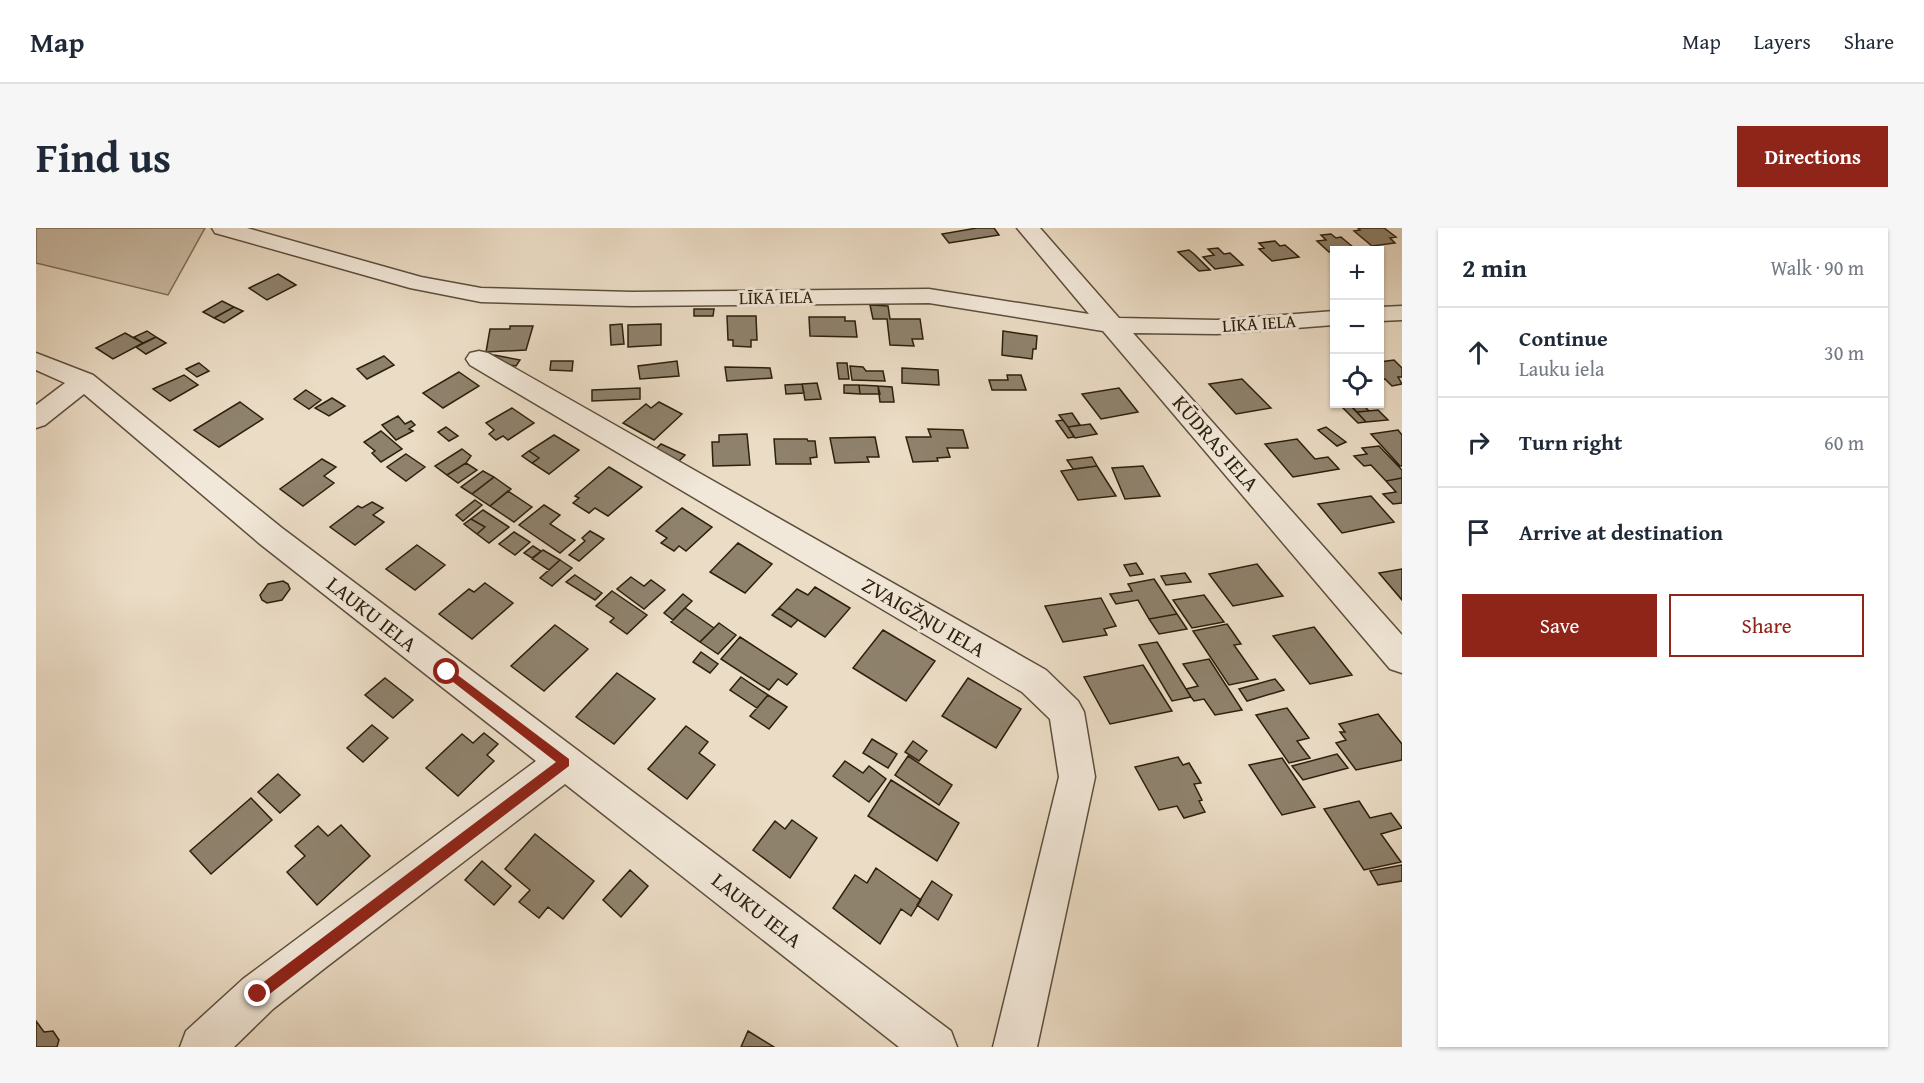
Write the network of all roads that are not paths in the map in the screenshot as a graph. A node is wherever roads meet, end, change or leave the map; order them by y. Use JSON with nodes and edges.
{"nodes":[{"id":1,"x":223,"y":228,"type":"edge"},
{"id":2,"x":1028,"y":228,"type":"edge"},
{"id":3,"x":1402,"y":313,"type":"edge"},
{"id":4,"x":1384,"y":314,"type":"edge"},
{"id":5,"x":1330,"y":318,"type":"edge"},
{"id":6,"x":1115,"y":325,"type":"junction"},
{"id":7,"x":479,"y":359,"type":"dead end"},
{"id":8,"x":36,"y":362,"type":"edge"},
{"id":9,"x":84,"y":381,"type":"junction"},
{"id":10,"x":36,"y":418,"type":"edge"},
{"id":11,"x":1402,"y":659,"type":"edge"},
{"id":12,"x":565,"y":762,"type":"junction"},
{"id":13,"x":202,"y":1047,"type":"edge"},
{"id":14,"x":934,"y":1047,"type":"edge"},
{"id":15,"x":1015,"y":1047,"type":"edge"}],
"edges":[{"from":1,"to":6,"type":"street","name":"LĪKĀ IELA"},
{"from":2,"to":6,"type":"street","name":"KŪDRAS IELA"},
{"from":3,"to":4,"type":"street"},
{"from":5,"to":6,"type":"street","name":"LĪKĀ IELA"},
{"from":6,"to":11,"type":"street","name":"KŪDRAS IELA"},
{"from":7,"to":15,"type":"street","name":"ZVAIGŽŅU IELA"},
{"from":8,"to":9,"type":"street","name":"LAUKU IELA"},
{"from":9,"to":10,"type":"street"},
{"from":9,"to":12,"type":"street","name":"LAUKU IELA"},
{"from":12,"to":13,"type":"street"},
{"from":12,"to":14,"type":"street","name":"LAUKU IELA"}]}
